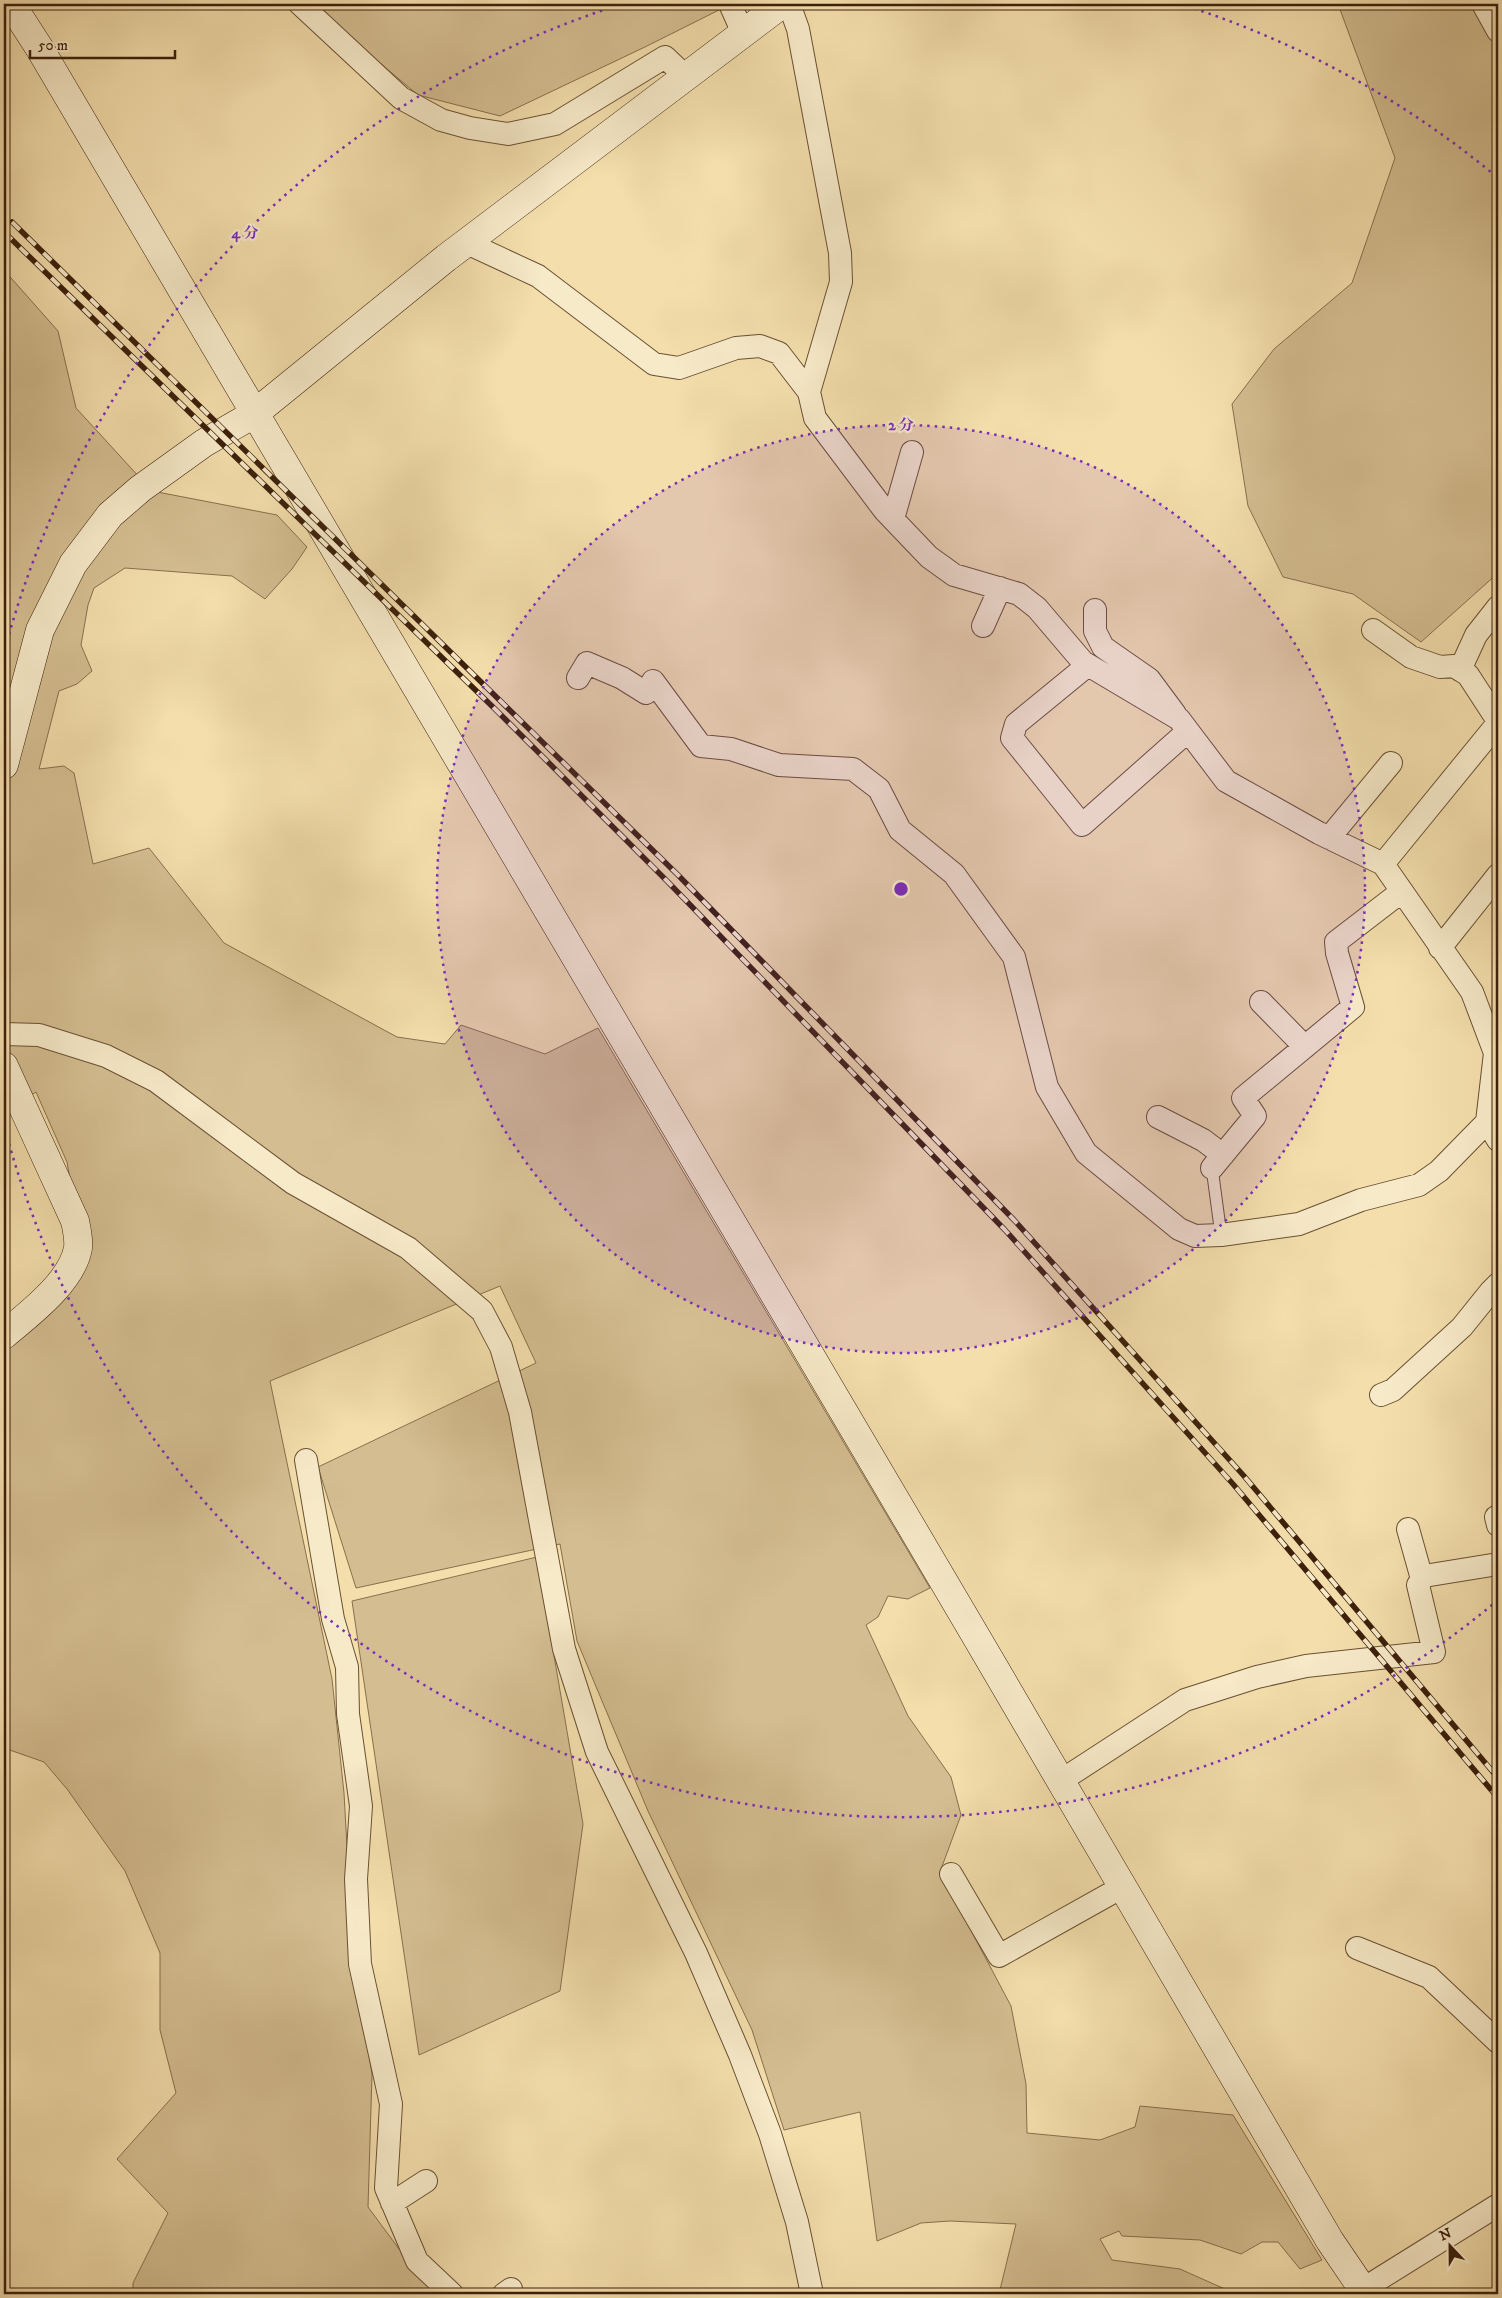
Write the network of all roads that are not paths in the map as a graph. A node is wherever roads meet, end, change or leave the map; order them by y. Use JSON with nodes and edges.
{"nodes":[{"id":1,"x":12,"y":4,"type":"edge"},
{"id":2,"x":300,"y":4,"type":"edge"},
{"id":3,"x":730,"y":4,"type":"edge"},
{"id":4,"x":782,"y":4,"type":"edge"},
{"id":5,"x":789,"y":4,"type":"edge"},
{"id":6,"x":1483,"y":4,"type":"edge"},
{"id":7,"x":1498,"y":31,"type":"edge"},
{"id":8,"x":742,"y":33,"type":"junction"},
{"id":9,"x":685,"y":76,"type":"junction"},
{"id":10,"x":467,"y":242,"type":"junction"},
{"id":11,"x":809,"y":392,"type":"junction"},
{"id":12,"x":254,"y":414,"type":"junction"},
{"id":13,"x":912,"y":452,"type":"dead end"},
{"id":14,"x":893,"y":518,"type":"junction"},
{"id":15,"x":1000,"y":588,"type":"junction"},
{"id":16,"x":1498,"y":607,"type":"edge"},
{"id":17,"x":1095,"y":610,"type":"dead end"},
{"id":18,"x":983,"y":626,"type":"dead end"},
{"id":19,"x":1373,"y":630,"type":"dead end"},
{"id":20,"x":1088,"y":665,"type":"junction"},
{"id":21,"x":1460,"y":670,"type":"junction"},
{"id":22,"x":578,"y":678,"type":"dead end"},
{"id":23,"x":1498,"y":722,"type":"edge"},
{"id":24,"x":1183,"y":725,"type":"junction"},
{"id":25,"x":1391,"y":762,"type":"dead end"},
{"id":26,"x":4,"y":765,"type":"edge"},
{"id":27,"x":1329,"y":838,"type":"junction"},
{"id":28,"x":1384,"y":864,"type":"junction"},
{"id":29,"x":1498,"y":876,"type":"edge"},
{"id":30,"x":1401,"y":892,"type":"junction"},
{"id":31,"x":1440,"y":948,"type":"junction"},
{"id":32,"x":1262,"y":1002,"type":"dead end"},
{"id":33,"x":4,"y":1034,"type":"edge"},
{"id":34,"x":1305,"y":1047,"type":"junction"},
{"id":35,"x":4,"y":1066,"type":"edge"},
{"id":36,"x":1158,"y":1117,"type":"dead end"},
{"id":37,"x":1493,"y":1131,"type":"edge"},
{"id":38,"x":1218,"y":1162,"type":"junction"},
{"id":39,"x":1221,"y":1235,"type":"junction"},
{"id":40,"x":1498,"y":1284,"type":"edge"},
{"id":41,"x":4,"y":1335,"type":"edge"},
{"id":42,"x":1381,"y":1395,"type":"dead end"},
{"id":43,"x":306,"y":1460,"type":"dead end"},
{"id":44,"x":1498,"y":1516,"type":"edge"},
{"id":45,"x":1498,"y":1525,"type":"edge"},
{"id":46,"x":1408,"y":1529,"type":"dead end"},
{"id":47,"x":1498,"y":1564,"type":"edge"},
{"id":48,"x":1422,"y":1579,"type":"junction"},
{"id":49,"x":1062,"y":1780,"type":"junction"},
{"id":50,"x":951,"y":1874,"type":"dead end"},
{"id":51,"x":1124,"y":1886,"type":"junction"},
{"id":52,"x":1357,"y":1948,"type":"dead end"},
{"id":53,"x":1498,"y":2042,"type":"edge"},
{"id":54,"x":426,"y":2181,"type":"dead end"},
{"id":55,"x":392,"y":2203,"type":"junction"},
{"id":56,"x":1498,"y":2205,"type":"edge"},
{"id":57,"x":1365,"y":2292,"type":"edge"},
{"id":58,"x":452,"y":2294,"type":"edge"},
{"id":59,"x":812,"y":2294,"type":"edge"}],
"edges":[{"from":1,"to":12,"type":"street"},
{"from":2,"to":9,"type":"street"},
{"from":3,"to":8,"type":"street"},
{"from":4,"to":8,"type":"street"},
{"from":5,"to":11,"type":"street"},
{"from":6,"to":7,"type":"street"},
{"from":8,"to":9,"type":"street"},
{"from":9,"to":10,"type":"street"},
{"from":10,"to":11,"type":"street"},
{"from":10,"to":12,"type":"street"},
{"from":11,"to":14,"type":"street"},
{"from":12,"to":26,"type":"street"},
{"from":12,"to":49,"type":"street"},
{"from":13,"to":14,"type":"street"},
{"from":14,"to":15,"type":"street"},
{"from":15,"to":18,"type":"street"},
{"from":15,"to":20,"type":"street"},
{"from":16,"to":21,"type":"street"},
{"from":17,"to":24,"type":"street"},
{"from":19,"to":21,"type":"street"},
{"from":20,"to":24,"type":"street"},
{"from":20,"to":24,"type":"street"},
{"from":21,"to":23,"type":"street"},
{"from":22,"to":39,"type":"street"},
{"from":23,"to":28,"type":"street"},
{"from":24,"to":27,"type":"street"},
{"from":25,"to":27,"type":"street"},
{"from":27,"to":28,"type":"street"},
{"from":28,"to":30,"type":"street"},
{"from":29,"to":31,"type":"street"},
{"from":30,"to":31,"type":"street"},
{"from":30,"to":34,"type":"street"},
{"from":31,"to":37,"type":"street"},
{"from":32,"to":34,"type":"street"},
{"from":33,"to":59,"type":"street"},
{"from":34,"to":38,"type":"street"},
{"from":35,"to":41,"type":"street"},
{"from":36,"to":38,"type":"street"},
{"from":37,"to":39,"type":"street"},
{"from":38,"to":39,"type":"lane"},
{"from":40,"to":42,"type":"street"},
{"from":43,"to":55,"type":"street"},
{"from":44,"to":45,"type":"street"},
{"from":46,"to":48,"type":"street"},
{"from":47,"to":48,"type":"street"},
{"from":48,"to":49,"type":"street"},
{"from":49,"to":51,"type":"street"},
{"from":50,"to":51,"type":"street"},
{"from":51,"to":57,"type":"street"},
{"from":52,"to":53,"type":"street"},
{"from":54,"to":55,"type":"street"},
{"from":55,"to":58,"type":"street"},
{"from":56,"to":57,"type":"street"}]}
